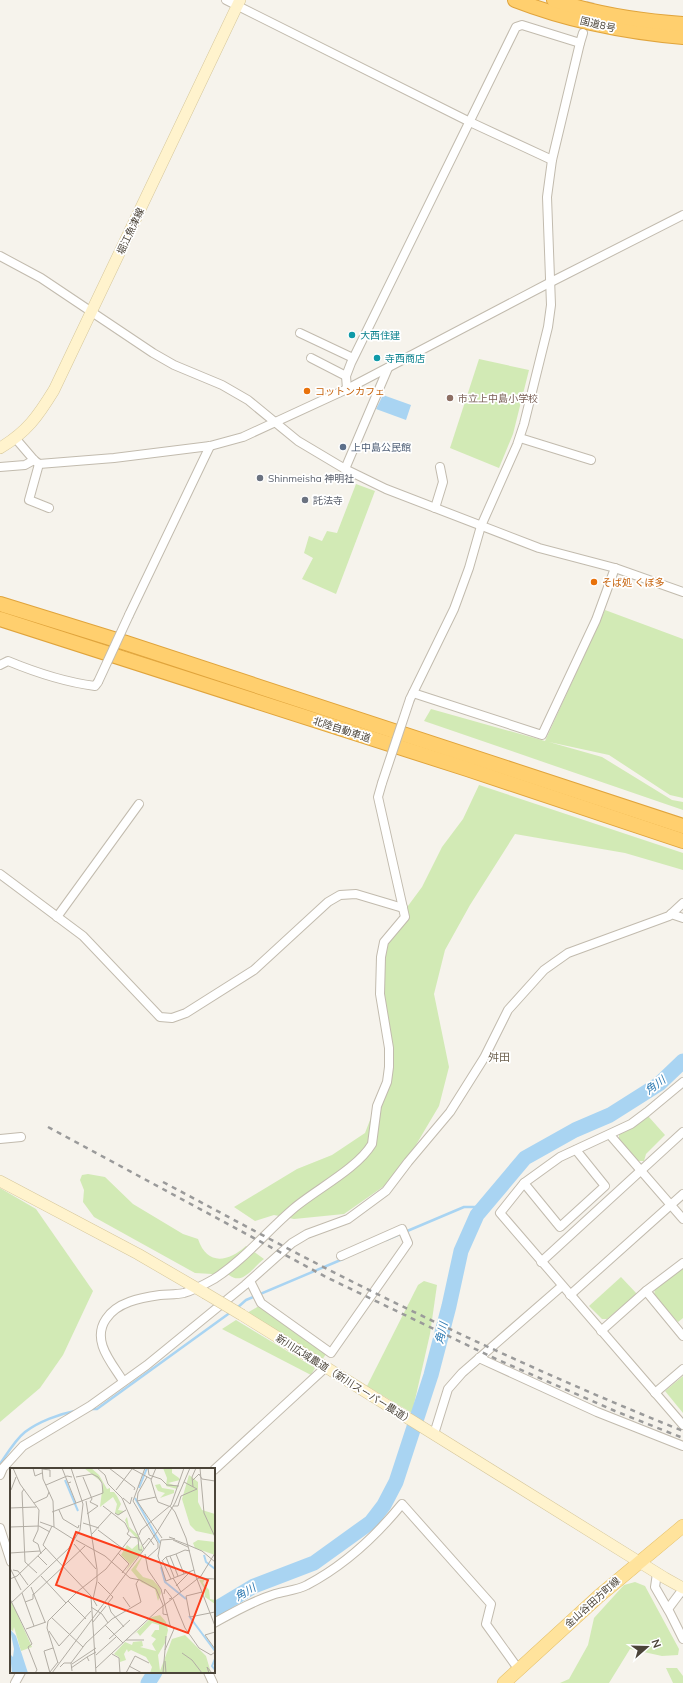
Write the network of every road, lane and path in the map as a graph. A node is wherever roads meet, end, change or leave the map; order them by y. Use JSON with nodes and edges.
{"nodes":[{"id":1,"x":226,"y":0,"type":"edge"},
{"id":2,"x":515,"y":0,"type":"edge"},
{"id":3,"x":554,"y":0,"type":"edge"},
{"id":4,"x":239,"y":3,"type":"edge"},
{"id":5,"x":683,"y":24,"type":"edge"},
{"id":6,"x":583,"y":33,"type":"tunnel mouth"},
{"id":7,"x":683,"y":37,"type":"edge"},
{"id":8,"x":580,"y":43,"type":"junction"},
{"id":9,"x":470,"y":122,"type":"junction"},
{"id":10,"x":552,"y":160,"type":"junction"},
{"id":11,"x":683,"y":215,"type":"edge"},
{"id":12,"x":0,"y":256,"type":"edge"},
{"id":13,"x":551,"y":282,"type":"junction"},
{"id":14,"x":92,"y":313,"type":"junction"},
{"id":15,"x":300,"y":333,"type":"dead end"},
{"id":16,"x":311,"y":358,"type":"dead end"},
{"id":17,"x":353,"y":358,"type":"junction"},
{"id":18,"x":388,"y":368,"type":"junction"},
{"id":19,"x":346,"y":376,"type":"junction"},
{"id":20,"x":347,"y":389,"type":"junction"},
{"id":21,"x":275,"y":423,"type":"junction"},
{"id":22,"x":520,"y":438,"type":"junction"},
{"id":23,"x":16,"y":439,"type":"junction"},
{"id":24,"x":210,"y":446,"type":"junction"},
{"id":25,"x":0,"y":448,"type":"edge"},
{"id":26,"x":591,"y":460,"type":"dead end"},
{"id":27,"x":36,"y":462,"type":"junction"},
{"id":28,"x":0,"y":468,"type":"edge"},
{"id":29,"x":440,"y":468,"type":"dead end"},
{"id":30,"x":345,"y":469,"type":"junction"},
{"id":31,"x":49,"y":508,"type":"dead end"},
{"id":32,"x":435,"y":508,"type":"junction"},
{"id":33,"x":481,"y":526,"type":"junction"},
{"id":34,"x":615,"y":568,"type":"junction"},
{"id":35,"x":683,"y":592,"type":"edge"},
{"id":36,"x":0,"y":604,"type":"edge"},
{"id":37,"x":0,"y":619,"type":"edge"},
{"id":38,"x":0,"y":665,"type":"edge"},
{"id":39,"x":411,"y":696,"type":"junction"},
{"id":40,"x":139,"y":804,"type":"dead end"},
{"id":41,"x":683,"y":826,"type":"edge"},
{"id":42,"x":683,"y":842,"type":"edge"},
{"id":43,"x":0,"y":874,"type":"edge"},
{"id":44,"x":683,"y":903,"type":"edge"},
{"id":45,"x":403,"y":908,"type":"junction"},
{"id":46,"x":671,"y":914,"type":"junction"},
{"id":47,"x":57,"y":917,"type":"junction"},
{"id":48,"x":683,"y":918,"type":"edge"},
{"id":49,"x":683,"y":1082,"type":"edge"},
{"id":50,"x":683,"y":1132,"type":"edge"},
{"id":51,"x":610,"y":1135,"type":"junction"},
{"id":52,"x":21,"y":1137,"type":"dead end"},
{"id":53,"x":0,"y":1139,"type":"edge"},
{"id":54,"x":576,"y":1150,"type":"junction"},
{"id":55,"x":640,"y":1170,"type":"junction"},
{"id":56,"x":0,"y":1181,"type":"edge"},
{"id":57,"x":524,"y":1183,"type":"junction"},
{"id":58,"x":683,"y":1194,"type":"edge"},
{"id":59,"x":670,"y":1205,"type":"junction"},
{"id":60,"x":683,"y":1219,"type":"edge"},
{"id":61,"x":341,"y":1256,"type":"dead end"},
{"id":62,"x":541,"y":1262,"type":"junction"},
{"id":63,"x":683,"y":1263,"type":"edge"},
{"id":64,"x":250,"y":1281,"type":"junction"},
{"id":65,"x":562,"y":1286,"type":"junction"},
{"id":66,"x":201,"y":1290,"type":"junction"},
{"id":67,"x":646,"y":1291,"type":"junction"},
{"id":68,"x":570,"y":1295,"type":"junction"},
{"id":69,"x":601,"y":1331,"type":"junction"},
{"id":70,"x":683,"y":1336,"type":"edge"},
{"id":71,"x":479,"y":1358,"type":"junction"},
{"id":72,"x":326,"y":1367,"type":"junction"},
{"id":73,"x":683,"y":1369,"type":"edge"},
{"id":74,"x":123,"y":1381,"type":"junction"},
{"id":75,"x":655,"y":1393,"type":"junction"},
{"id":76,"x":683,"y":1425,"type":"edge"},
{"id":77,"x":431,"y":1432,"type":"junction"},
{"id":78,"x":683,"y":1446,"type":"edge"},
{"id":79,"x":2,"y":1469,"type":"edge"},
{"id":80,"x":215,"y":1469,"type":"edge"},
{"id":81,"x":683,"y":1526,"type":"edge"},
{"id":82,"x":0,"y":1528,"type":"edge"},
{"id":83,"x":10,"y":1559,"type":"edge"},
{"id":84,"x":639,"y":1562,"type":"junction"},
{"id":85,"x":657,"y":1573,"type":"junction"},
{"id":86,"x":683,"y":1589,"type":"edge"},
{"id":87,"x":668,"y":1609,"type":"junction"},
{"id":88,"x":215,"y":1622,"type":"edge"},
{"id":89,"x":683,"y":1639,"type":"edge"},
{"id":90,"x":519,"y":1670,"type":"junction"},
{"id":91,"x":20,"y":1673,"type":"edge"},
{"id":92,"x":208,"y":1673,"type":"edge"},
{"id":93,"x":15,"y":1683,"type":"edge"},
{"id":94,"x":213,"y":1683,"type":"edge"},
{"id":95,"x":504,"y":1683,"type":"edge"}],
"edges":[{"from":1,"to":4,"type":"street"},
{"from":2,"to":7,"type":"highway","name":"国道8号"},
{"from":3,"to":5,"type":"highway","name":"国道8号"},
{"from":4,"to":9,"type":"street"},
{"from":4,"to":14,"type":"street","name":"堀江魚津線"},
{"from":6,"to":8,"type":"street"},
{"from":8,"to":9,"type":"street"},
{"from":8,"to":10,"type":"street"},
{"from":9,"to":10,"type":"street"},
{"from":9,"to":17,"type":"street"},
{"from":10,"to":13,"type":"street"},
{"from":11,"to":13,"type":"street"},
{"from":12,"to":14,"type":"street"},
{"from":13,"to":18,"type":"street"},
{"from":13,"to":22,"type":"street"},
{"from":14,"to":21,"type":"street"},
{"from":14,"to":23,"type":"street","name":"堀江魚津線"},
{"from":15,"to":17,"type":"street"},
{"from":16,"to":19,"type":"street"},
{"from":17,"to":19,"type":"street"},
{"from":18,"to":20,"type":"street"},
{"from":18,"to":30,"type":"street"},
{"from":19,"to":20,"type":"street"},
{"from":20,"to":21,"type":"street"},
{"from":21,"to":24,"type":"street"},
{"from":21,"to":30,"type":"street"},
{"from":22,"to":26,"type":"street"},
{"from":22,"to":33,"type":"street"},
{"from":23,"to":25,"type":"street","name":"堀江魚津線"},
{"from":23,"to":27,"type":"street"},
{"from":24,"to":27,"type":"street"},
{"from":24,"to":38,"type":"street","bridge":true},
{"from":27,"to":28,"type":"street"},
{"from":27,"to":31,"type":"street"},
{"from":29,"to":32,"type":"street"},
{"from":30,"to":32,"type":"street"},
{"from":32,"to":33,"type":"street"},
{"from":33,"to":34,"type":"street"},
{"from":33,"to":39,"type":"street"},
{"from":34,"to":35,"type":"street"},
{"from":34,"to":39,"type":"street"},
{"from":36,"to":41,"type":"highway","name":"北陸自動車道"},
{"from":37,"to":42,"type":"highway","name":"北陸自動車道"},
{"from":39,"to":45,"type":"street","bridge":true},
{"from":40,"to":47,"type":"street"},
{"from":43,"to":47,"type":"street"},
{"from":44,"to":46,"type":"street"},
{"from":45,"to":47,"type":"street"},
{"from":45,"to":66,"type":"street"},
{"from":46,"to":48,"type":"street"},
{"from":46,"to":64,"type":"street"},
{"from":49,"to":51,"type":"street"},
{"from":50,"to":55,"type":"street"},
{"from":51,"to":54,"type":"street"},
{"from":51,"to":55,"type":"street"},
{"from":52,"to":53,"type":"street"},
{"from":54,"to":57,"type":"street"},
{"from":54,"to":57,"type":"street"},
{"from":55,"to":59,"type":"street"},
{"from":55,"to":62,"type":"street"},
{"from":56,"to":66,"type":"street","name":"新川広域農道（新川スーパー農道）"},
{"from":57,"to":62,"type":"street"},
{"from":58,"to":59,"type":"street"},
{"from":59,"to":60,"type":"street"},
{"from":59,"to":68,"type":"street"},
{"from":61,"to":64,"type":"street"},
{"from":62,"to":65,"type":"street"},
{"from":63,"to":67,"type":"street"},
{"from":64,"to":74,"type":"street"},
{"from":65,"to":68,"type":"street"},
{"from":65,"to":71,"type":"street"},
{"from":66,"to":72,"type":"street","name":"新川広域農道（新川スーパー農道）","bridge":true},
{"from":66,"to":74,"type":"street"},
{"from":67,"to":69,"type":"street"},
{"from":67,"to":70,"type":"street"},
{"from":68,"to":69,"type":"street"},
{"from":69,"to":75,"type":"street"},
{"from":71,"to":77,"type":"street"},
{"from":71,"to":78,"type":"street"},
{"from":72,"to":77,"type":"street","name":"新川広域農道（新川スーパー農道）"},
{"from":72,"to":80,"type":"street"},
{"from":73,"to":75,"type":"street"},
{"from":74,"to":79,"type":"street"},
{"from":75,"to":76,"type":"street"},
{"from":77,"to":84,"type":"street","name":"新川広域農道（新川スーパー農道）"},
{"from":81,"to":84,"type":"main road","name":"金山谷田方町線"},
{"from":82,"to":83,"type":"street"},
{"from":84,"to":85,"type":"street","name":"新川広域農道（新川スーパー農道）"},
{"from":84,"to":90,"type":"main road","name":"金山谷田方町線"},
{"from":85,"to":86,"type":"street","name":"新川広域農道（新川スーパー農道）"},
{"from":85,"to":87,"type":"street"},
{"from":86,"to":87,"type":"street"},
{"from":87,"to":89,"type":"street"},
{"from":88,"to":90,"type":"street"},
{"from":90,"to":95,"type":"main road","name":"金山谷田方町線"},
{"from":91,"to":93,"type":"street"},
{"from":92,"to":94,"type":"street"}]}
